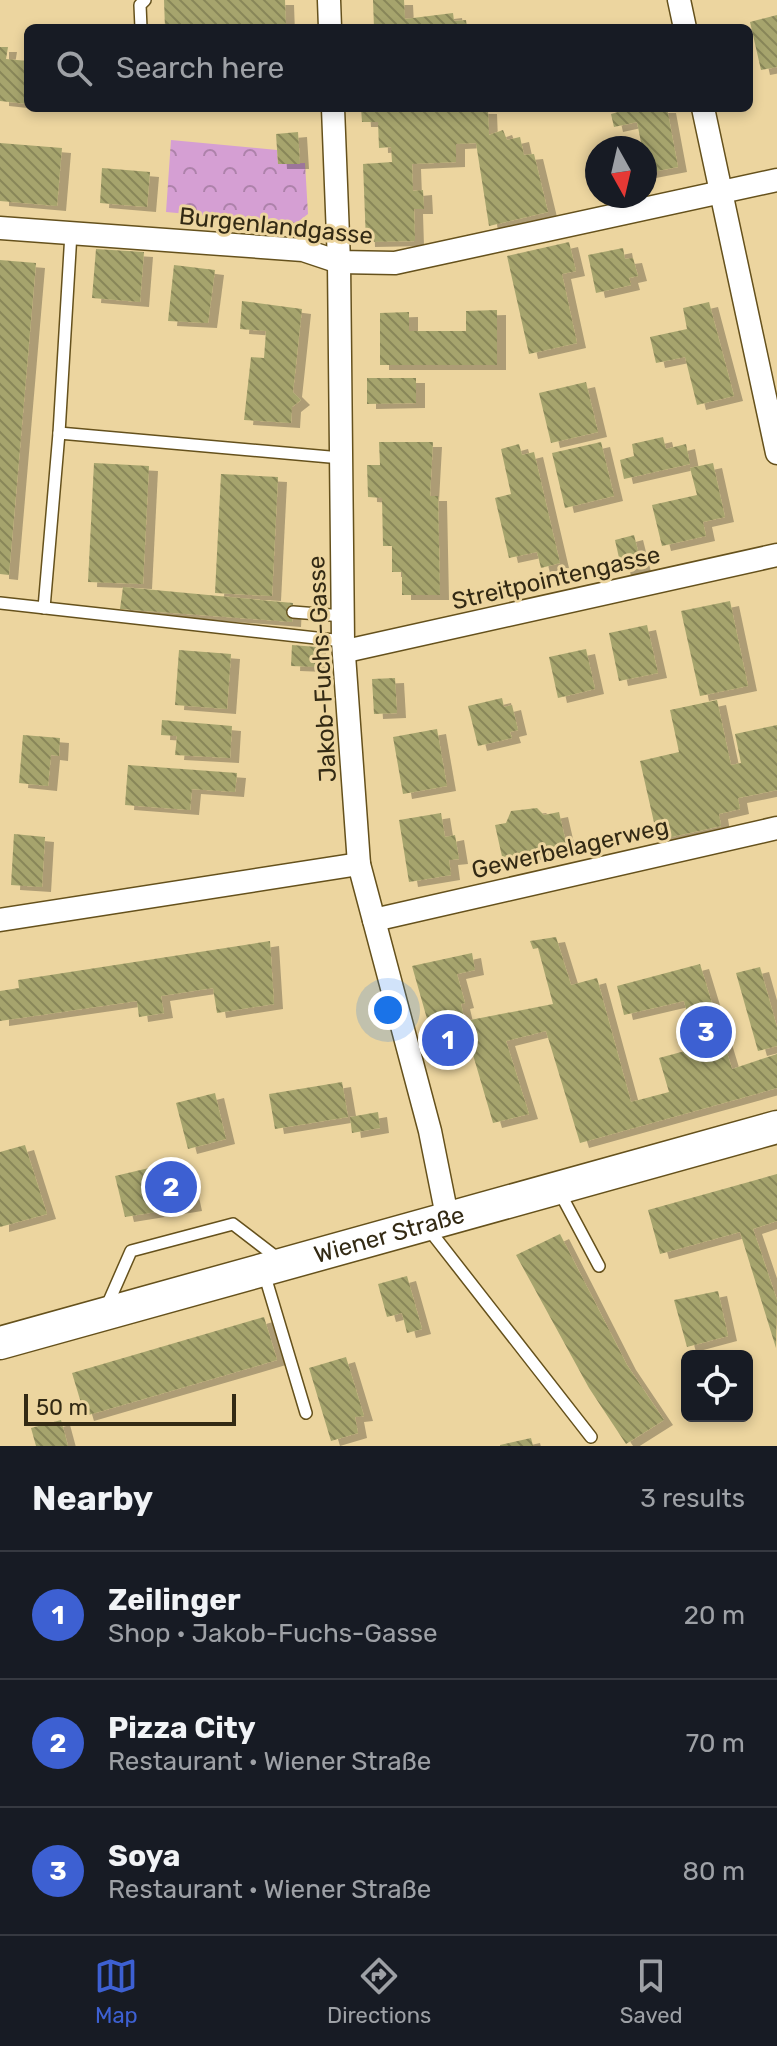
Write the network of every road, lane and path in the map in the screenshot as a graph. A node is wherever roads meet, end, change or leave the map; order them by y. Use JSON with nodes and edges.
{"nodes":[{"id":1,"x":145,"y":0,"type":"edge"},
{"id":2,"x":329,"y":0,"type":"edge"},
{"id":3,"x":679,"y":0,"type":"edge"},
{"id":4,"x":141,"y":24,"type":"edge"},
{"id":5,"x":330,"y":24,"type":"edge"},
{"id":6,"x":684,"y":24,"type":"edge"},
{"id":7,"x":333,"y":112,"type":"edge"},
{"id":8,"x":704,"y":112,"type":"edge"},
{"id":9,"x":777,"y":180,"type":"edge"},
{"id":10,"x":723,"y":193,"type":"junction"},
{"id":11,"x":0,"y":228,"type":"edge"},
{"id":12,"x":71,"y":233,"type":"junction"},
{"id":13,"x":339,"y":262,"type":"junction"},
{"id":14,"x":59,"y":433,"type":"junction"},
{"id":15,"x":777,"y":453,"type":"edge"},
{"id":16,"x":341,"y":458,"type":"junction"},
{"id":17,"x":777,"y":555,"type":"edge"},
{"id":18,"x":0,"y":603,"type":"edge"},
{"id":19,"x":44,"y":608,"type":"junction"},
{"id":20,"x":293,"y":612,"type":"dead end"},
{"id":21,"x":343,"y":616,"type":"junction"},
{"id":22,"x":344,"y":646,"type":"junction"},
{"id":23,"x":777,"y":828,"type":"edge"},
{"id":24,"x":359,"y":864,"type":"junction"},
{"id":25,"x":0,"y":920,"type":"edge"},
{"id":26,"x":374,"y":920,"type":"junction"},
{"id":27,"x":777,"y":1127,"type":"edge"},
{"id":28,"x":557,"y":1187,"type":"junction"},
{"id":29,"x":436,"y":1220,"type":"junction"},
{"id":30,"x":274,"y":1266,"type":"junction"},
{"id":31,"x":599,"y":1266,"type":"dead end"},
{"id":32,"x":103,"y":1314,"type":"junction"},
{"id":33,"x":0,"y":1343,"type":"edge"},
{"id":34,"x":306,"y":1413,"type":"dead end"},
{"id":35,"x":591,"y":1437,"type":"dead end"}],
"edges":[{"from":1,"to":4,"type":"lane"},
{"from":2,"to":5,"type":"street"},
{"from":3,"to":6,"type":"street"},
{"from":7,"to":13,"type":"street","name":"Jakob-Fuchs-Gasse"},
{"from":8,"to":10,"type":"street"},
{"from":9,"to":10,"type":"street","name":"Burgenlandgasse"},
{"from":10,"to":13,"type":"street","name":"Burgenlandgasse"},
{"from":10,"to":15,"type":"street"},
{"from":11,"to":12,"type":"street","name":"Burgenlandgasse"},
{"from":12,"to":13,"type":"street","name":"Burgenlandgasse"},
{"from":12,"to":14,"type":"lane"},
{"from":13,"to":16,"type":"street","name":"Jakob-Fuchs-Gasse"},
{"from":14,"to":16,"type":"lane"},
{"from":14,"to":19,"type":"lane"},
{"from":16,"to":21,"type":"street","name":"Jakob-Fuchs-Gasse"},
{"from":17,"to":22,"type":"street","name":"Streitpointengasse"},
{"from":18,"to":19,"type":"lane"},
{"from":19,"to":22,"type":"lane"},
{"from":20,"to":21,"type":"lane"},
{"from":21,"to":22,"type":"street","name":"Jakob-Fuchs-Gasse"},
{"from":22,"to":24,"type":"street","name":"Jakob-Fuchs-Gasse"},
{"from":23,"to":26,"type":"street","name":"Gewerbelagerweg"},
{"from":24,"to":25,"type":"street"},
{"from":24,"to":26,"type":"street","name":"Jakob-Fuchs-Gasse"},
{"from":26,"to":29,"type":"street","name":"Jakob-Fuchs-Gasse"},
{"from":27,"to":28,"type":"main road","name":"Wiener Straße"},
{"from":28,"to":29,"type":"main road","name":"Wiener Straße"},
{"from":28,"to":31,"type":"lane"},
{"from":29,"to":30,"type":"main road","name":"Wiener Straße"},
{"from":29,"to":35,"type":"lane"},
{"from":30,"to":32,"type":"main road","name":"Wiener Straße"},
{"from":30,"to":32,"type":"lane"},
{"from":30,"to":34,"type":"lane"},
{"from":32,"to":33,"type":"main road","name":"Wiener Straße"}]}
